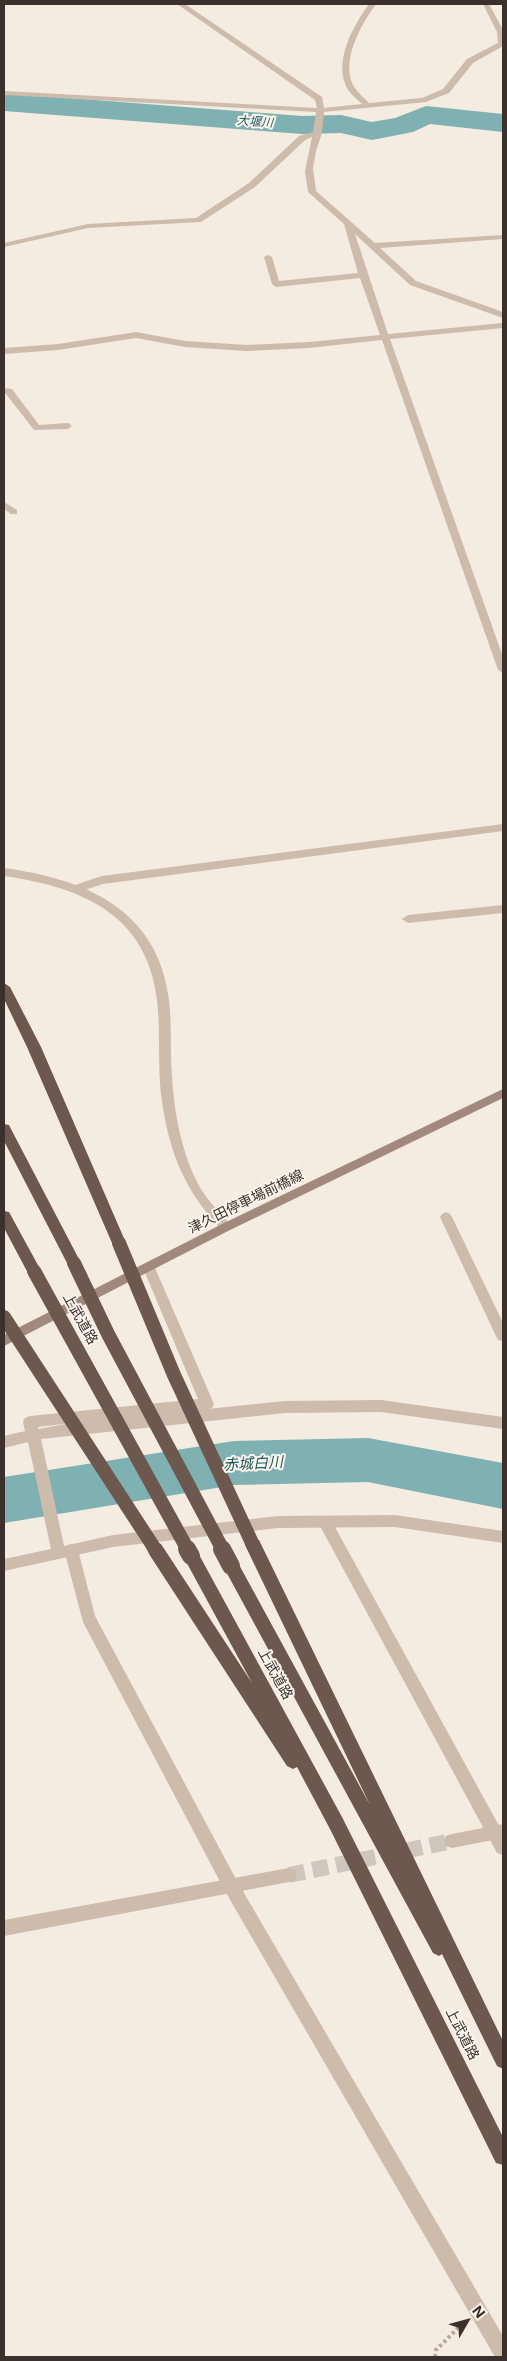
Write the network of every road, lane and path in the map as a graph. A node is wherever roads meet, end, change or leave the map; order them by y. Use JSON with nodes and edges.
{"nodes":[{"id":1,"x":181,"y":4,"type":"edge"},
{"id":2,"x":372,"y":4,"type":"edge"},
{"id":3,"x":486,"y":4,"type":"edge"},
{"id":4,"x":502,"y":43,"type":"edge"},
{"id":5,"x":4,"y":93,"type":"edge"},
{"id":6,"x":367,"y":105,"type":"junction"},
{"id":7,"x":322,"y":110,"type":"junction"},
{"id":8,"x":319,"y":130,"type":"junction"},
{"id":9,"x":348,"y":223,"type":"junction"},
{"id":10,"x":503,"y":237,"type":"edge"},
{"id":11,"x":4,"y":245,"type":"edge"},
{"id":12,"x":374,"y":246,"type":"junction"},
{"id":13,"x":268,"y":256,"type":"dead end"},
{"id":14,"x":363,"y":275,"type":"junction"},
{"id":15,"x":503,"y":315,"type":"edge"},
{"id":16,"x":503,"y":325,"type":"edge"},
{"id":17,"x":385,"y":338,"type":"junction"},
{"id":18,"x":4,"y":351,"type":"edge"},
{"id":19,"x":4,"y":391,"type":"edge"},
{"id":20,"x":68,"y":426,"type":"dead end"},
{"id":21,"x":4,"y":505,"type":"edge"},
{"id":22,"x":14,"y":512,"type":"dead end"},
{"id":23,"x":503,"y":670,"type":"edge"},
{"id":24,"x":503,"y":827,"type":"edge"},
{"id":25,"x":4,"y":872,"type":"edge"},
{"id":26,"x":78,"y":888,"type":"junction"},
{"id":27,"x":503,"y":909,"type":"edge"},
{"id":28,"x":408,"y":918,"type":"dead end"},
{"id":29,"x":4,"y":986,"type":"edge"},
{"id":30,"x":503,"y":1093,"type":"edge"},
{"id":31,"x":4,"y":1129,"type":"edge"},
{"id":32,"x":4,"y":1216,"type":"edge"},
{"id":33,"x":446,"y":1216,"type":"dead end"},
{"id":34,"x":226,"y":1227,"type":"junction"},
{"id":35,"x":150,"y":1268,"type":"junction"},
{"id":36,"x":4,"y":1317,"type":"edge"},
{"id":37,"x":503,"y":1336,"type":"edge"},
{"id":38,"x":4,"y":1342,"type":"edge"},
{"id":39,"x":503,"y":1423,"type":"edge"},
{"id":40,"x":34,"y":1438,"type":"junction"},
{"id":41,"x":4,"y":1442,"type":"edge"},
{"id":42,"x":325,"y":1522,"type":"junction"},
{"id":43,"x":503,"y":1538,"type":"edge"},
{"id":44,"x":62,"y":1548,"type":"junction"},
{"id":45,"x":4,"y":1565,"type":"edge"},
{"id":46,"x":336,"y":1823,"type":"junction"},
{"id":47,"x":499,"y":1832,"type":"edge"},
{"id":48,"x":452,"y":1841,"type":"tunnel mouth"},
{"id":49,"x":503,"y":1848,"type":"edge"},
{"id":50,"x":289,"y":1875,"type":"tunnel mouth"},
{"id":51,"x":231,"y":1886,"type":"junction"},
{"id":52,"x":4,"y":1928,"type":"edge"},
{"id":53,"x":503,"y":2060,"type":"edge"},
{"id":54,"x":503,"y":2066,"type":"edge"},
{"id":55,"x":503,"y":2156,"type":"edge"},
{"id":56,"x":477,"y":2308,"type":"junction"},
{"id":57,"x":503,"y":2353,"type":"edge"},
{"id":58,"x":435,"y":2357,"type":"edge"}],
"edges":[{"from":1,"to":7,"type":"street"},
{"from":2,"to":6,"type":"street"},
{"from":3,"to":4,"type":"street"},
{"from":4,"to":6,"type":"street"},
{"from":5,"to":7,"type":"street"},
{"from":6,"to":7,"type":"street"},
{"from":7,"to":8,"type":"street"},
{"from":8,"to":9,"type":"street"},
{"from":8,"to":11,"type":"street"},
{"from":9,"to":12,"type":"street"},
{"from":9,"to":14,"type":"street"},
{"from":10,"to":12,"type":"street"},
{"from":12,"to":15,"type":"street"},
{"from":13,"to":14,"type":"street"},
{"from":14,"to":17,"type":"street"},
{"from":16,"to":17,"type":"street"},
{"from":17,"to":18,"type":"street"},
{"from":17,"to":23,"type":"street"},
{"from":19,"to":20,"type":"street"},
{"from":21,"to":22,"type":"street"},
{"from":24,"to":26,"type":"street"},
{"from":25,"to":26,"type":"street"},
{"from":26,"to":34,"type":"street"},
{"from":27,"to":28,"type":"street"},
{"from":29,"to":53,"type":"highway","bridge":true},
{"from":30,"to":34,"type":"main road","name":"津久田停車場前橋線"},
{"from":31,"to":54,"type":"highway","name":"上武道路","bridge":true},
{"from":32,"to":46,"type":"highway","name":"上武道路","bridge":true},
{"from":33,"to":37,"type":"street"},
{"from":34,"to":35,"type":"main road","name":"津久田停車場前橋線"},
{"from":35,"to":38,"type":"main road","name":"津久田停車場前橋線"},
{"from":35,"to":40,"type":"street"},
{"from":36,"to":46,"type":"highway","bridge":true},
{"from":39,"to":40,"type":"street"},
{"from":40,"to":41,"type":"street"},
{"from":40,"to":44,"type":"street"},
{"from":42,"to":43,"type":"street"},
{"from":42,"to":44,"type":"street"},
{"from":42,"to":47,"type":"street"},
{"from":44,"to":45,"type":"street"},
{"from":44,"to":51,"type":"street"},
{"from":46,"to":55,"type":"highway","name":"上武道路"},
{"from":47,"to":48,"type":"street"},
{"from":47,"to":49,"type":"street"},
{"from":50,"to":51,"type":"street"},
{"from":51,"to":52,"type":"street"},
{"from":51,"to":56,"type":"street"},
{"from":56,"to":57,"type":"street"},
{"from":56,"to":58,"type":"path"}]}
